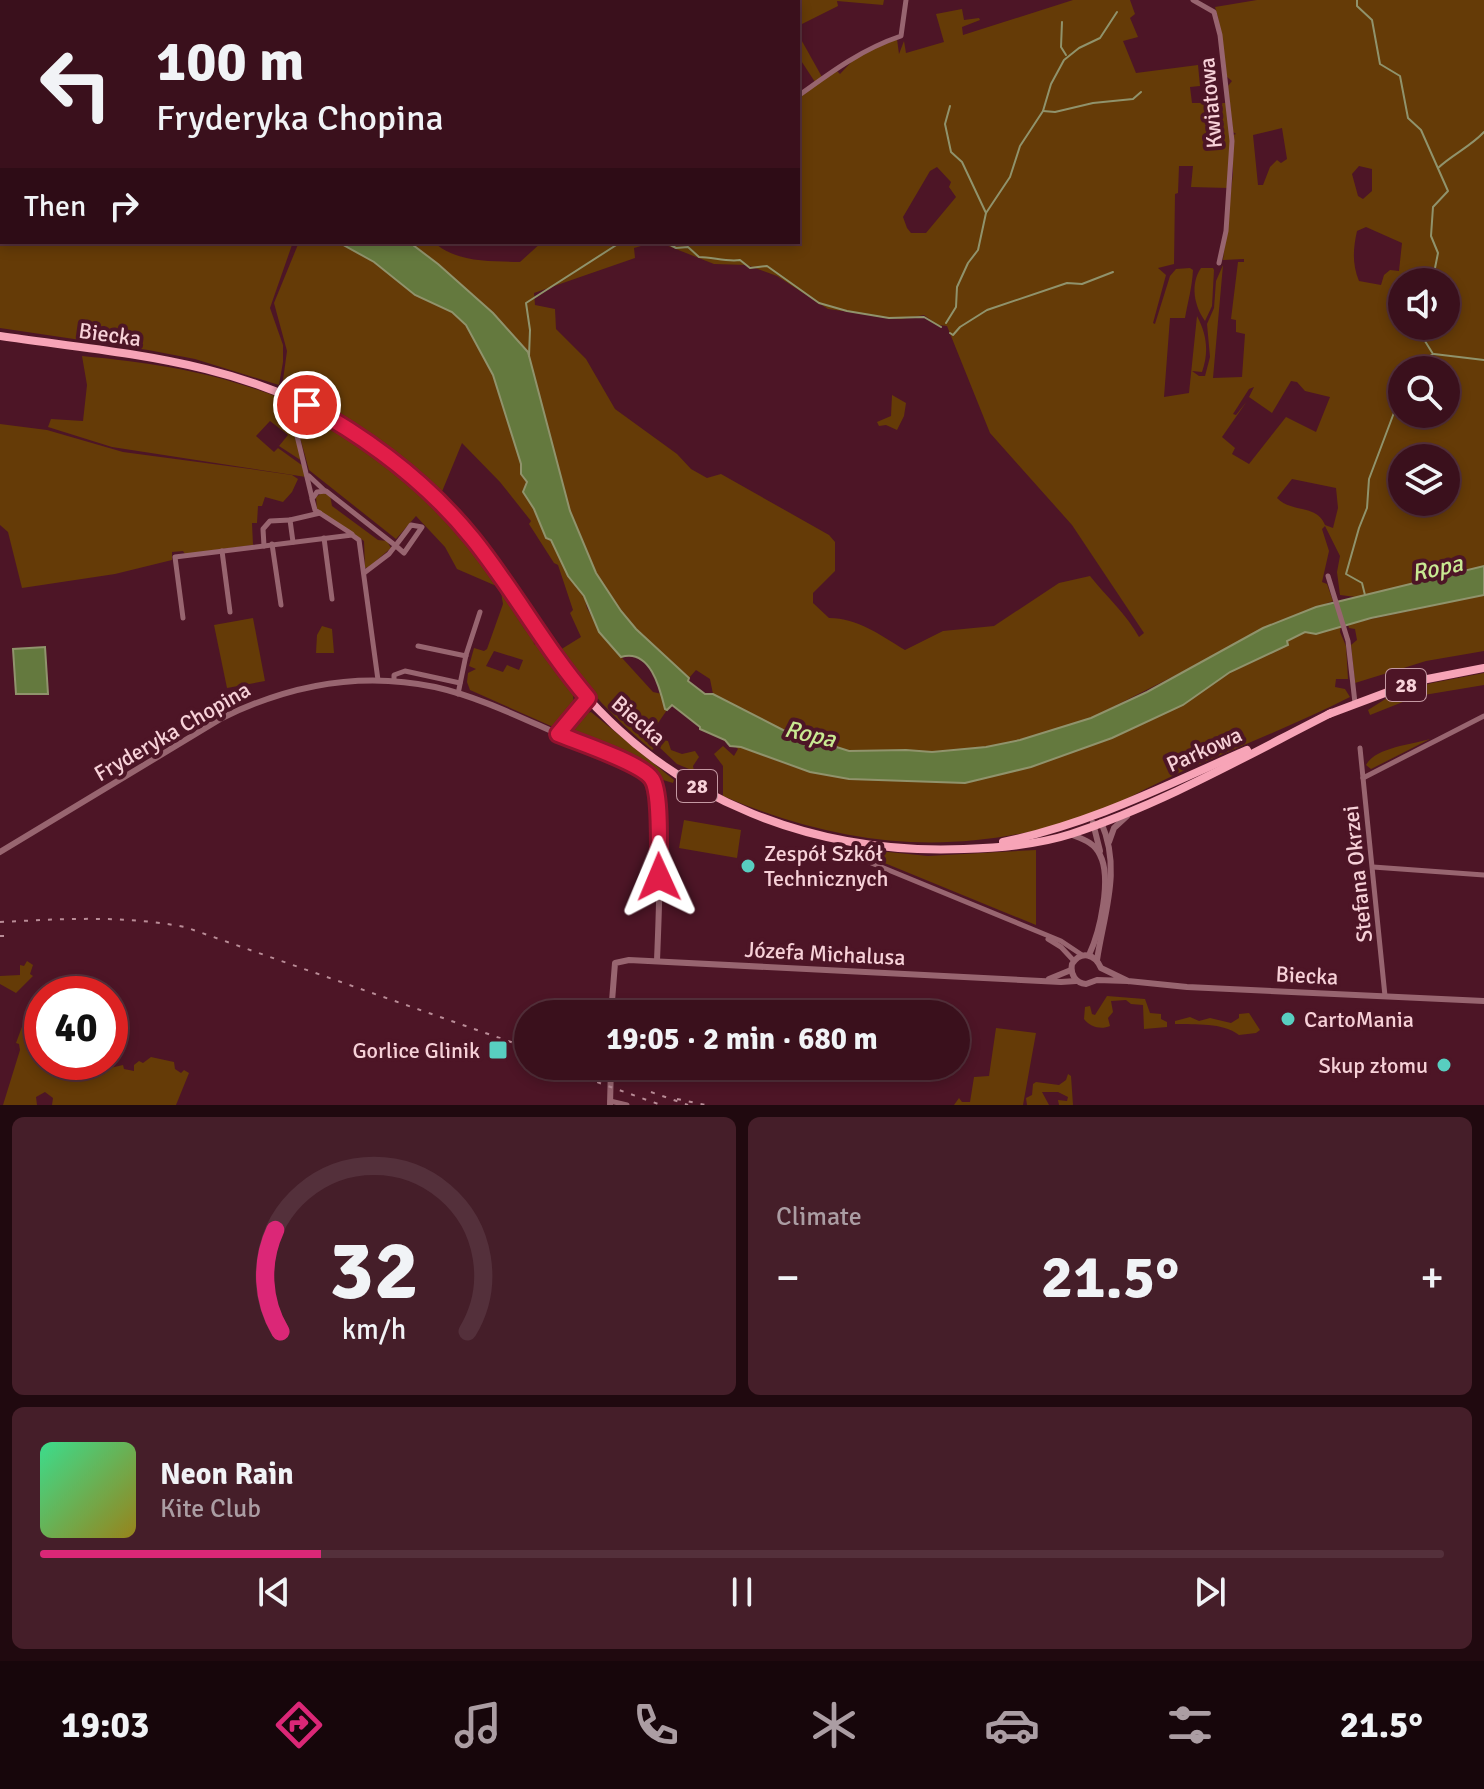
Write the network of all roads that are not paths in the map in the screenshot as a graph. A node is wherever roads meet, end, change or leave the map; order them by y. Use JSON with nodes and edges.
{"nodes":[{"id":1,"x":906,"y":0,"type":"edge"},
{"id":2,"x":1193,"y":0,"type":"edge"},
{"id":3,"x":800,"y":95,"type":"edge"},
{"id":4,"x":1219,"y":263,"type":"dead end"},
{"id":5,"x":0,"y":336,"type":"edge"},
{"id":6,"x":292,"y":397,"type":"junction"},
{"id":7,"x":307,"y":472,"type":"junction"},
{"id":8,"x":326,"y":491,"type":"junction"},
{"id":9,"x":312,"y":499,"type":"junction"},
{"id":10,"x":320,"y":513,"type":"junction"},
{"id":11,"x":290,"y":520,"type":"junction"},
{"id":12,"x":352,"y":535,"type":"junction"},
{"id":13,"x":324,"y":538,"type":"junction"},
{"id":14,"x":293,"y":542,"type":"junction"},
{"id":15,"x":272,"y":544,"type":"junction"},
{"id":16,"x":264,"y":546,"type":"junction"},
{"id":17,"x":396,"y":546,"type":"junction"},
{"id":18,"x":222,"y":551,"type":"junction"},
{"id":19,"x":364,"y":573,"type":"junction"},
{"id":20,"x":1328,"y":576,"type":"dead end"},
{"id":21,"x":332,"y":599,"type":"dead end"},
{"id":22,"x":281,"y":605,"type":"dead end"},
{"id":23,"x":230,"y":612,"type":"dead end"},
{"id":24,"x":480,"y":612,"type":"dead end"},
{"id":25,"x":183,"y":618,"type":"dead end"},
{"id":26,"x":418,"y":646,"type":"dead end"},
{"id":27,"x":466,"y":656,"type":"junction"},
{"id":28,"x":1484,"y":668,"type":"edge"},
{"id":29,"x":378,"y":680,"type":"junction"},
{"id":30,"x":394,"y":681,"type":"junction"},
{"id":31,"x":460,"y":683,"type":"junction"},
{"id":32,"x":458,"y":694,"type":"junction"},
{"id":33,"x":588,"y":698,"type":"junction"},
{"id":34,"x":1355,"y":703,"type":"junction"},
{"id":35,"x":1331,"y":713,"type":"junction"},
{"id":36,"x":1484,"y":716,"type":"edge"},
{"id":37,"x":558,"y":734,"type":"junction"},
{"id":38,"x":1360,"y":748,"type":"dead end"},
{"id":39,"x":1363,"y":778,"type":"junction"},
{"id":40,"x":1136,"y":809,"type":"junction"},
{"id":41,"x":1096,"y":822,"type":"junction"},
{"id":42,"x":1070,"y":834,"type":"junction"},
{"id":43,"x":1108,"y":845,"type":"junction"},
{"id":44,"x":946,"y":850,"type":"junction"},
{"id":45,"x":0,"y":852,"type":"edge"},
{"id":46,"x":852,"y":855,"type":"dead end"},
{"id":47,"x":1102,"y":858,"type":"junction"},
{"id":48,"x":1373,"y":867,"type":"junction"},
{"id":49,"x":1484,"y":875,"type":"edge"},
{"id":50,"x":1030,"y":929,"type":"junction"},
{"id":51,"x":1085,"y":955,"type":"junction"},
{"id":52,"x":1097,"y":960,"type":"junction"},
{"id":53,"x":657,"y":961,"type":"junction"},
{"id":54,"x":1074,"y":961,"type":"junction"},
{"id":55,"x":1101,"y":968,"type":"junction"},
{"id":56,"x":1071,"y":970,"type":"junction"},
{"id":57,"x":1097,"y":980,"type":"junction"},
{"id":58,"x":1042,"y":981,"type":"junction"},
{"id":59,"x":1076,"y":981,"type":"junction"},
{"id":60,"x":1128,"y":981,"type":"junction"},
{"id":61,"x":1385,"y":996,"type":"junction"},
{"id":62,"x":612,"y":1000,"type":"edge"},
{"id":63,"x":1484,"y":1001,"type":"edge"},
{"id":64,"x":611,"y":1080,"type":"edge"},
{"id":65,"x":610,"y":1103,"type":"edge"},
{"id":66,"x":627,"y":1105,"type":"edge"}],
"edges":[{"from":1,"to":3,"type":"street"},
{"from":2,"to":4,"type":"street","name":"Kwiatowa"},
{"from":5,"to":6,"type":"main road","name":"Biecka","number":"28"},
{"from":6,"to":7,"type":"street"},
{"from":6,"to":33,"type":"main road","name":"Biecka","number":"28"},
{"from":7,"to":8,"type":"street"},
{"from":7,"to":9,"type":"street"},
{"from":8,"to":9,"type":"street"},
{"from":8,"to":17,"type":"street"},
{"from":9,"to":10,"type":"street"},
{"from":10,"to":11,"type":"street"},
{"from":10,"to":12,"type":"street"},
{"from":11,"to":14,"type":"street"},
{"from":11,"to":16,"type":"street"},
{"from":12,"to":13,"type":"street"},
{"from":12,"to":19,"type":"street"},
{"from":13,"to":14,"type":"street"},
{"from":13,"to":21,"type":"street"},
{"from":14,"to":15,"type":"street"},
{"from":15,"to":16,"type":"street"},
{"from":15,"to":22,"type":"street"},
{"from":16,"to":18,"type":"street"},
{"from":17,"to":17,"type":"street"},
{"from":17,"to":19,"type":"street"},
{"from":18,"to":23,"type":"street"},
{"from":18,"to":25,"type":"street"},
{"from":19,"to":29,"type":"street"},
{"from":20,"to":34,"type":"street"},
{"from":24,"to":27,"type":"street"},
{"from":26,"to":27,"type":"street"},
{"from":27,"to":31,"type":"street"},
{"from":28,"to":34,"type":"main road","name":"Parkowa","number":"28"},
{"from":29,"to":30,"type":"street","name":"Fryderyka Chopina"},
{"from":29,"to":45,"type":"street","name":"Fryderyka Chopina"},
{"from":30,"to":31,"type":"street"},
{"from":30,"to":32,"type":"street","name":"Fryderyka Chopina"},
{"from":31,"to":32,"type":"street"},
{"from":32,"to":37,"type":"street","name":"Fryderyka Chopina"},
{"from":33,"to":37,"type":"street"},
{"from":33,"to":44,"type":"main road","name":"Biecka","number":"28"},
{"from":34,"to":35,"type":"main road","name":"Parkowa","number":"28"},
{"from":35,"to":40,"type":"main road","name":"Parkowa","number":"28"},
{"from":35,"to":41,"type":"main road","name":"Parkowa","number":"28"},
{"from":36,"to":39,"type":"street"},
{"from":37,"to":53,"type":"street","name":"Fryderyka Chopina"},
{"from":38,"to":39,"type":"street","name":"Stefana Okrzei"},
{"from":39,"to":48,"type":"street","name":"Stefana Okrzei"},
{"from":40,"to":41,"type":"main road","number":"28"},
{"from":40,"to":43,"type":"street"},
{"from":41,"to":42,"type":"main road","name":"Biecka","number":"28"},
{"from":41,"to":43,"type":"street"},
{"from":41,"to":44,"type":"main road","name":"Biecka","number":"28"},
{"from":41,"to":47,"type":"street"},
{"from":42,"to":44,"type":"main road","name":"Biecka","number":"28"},
{"from":42,"to":47,"type":"street"},
{"from":43,"to":52,"type":"street"},
{"from":46,"to":50,"type":"street"},
{"from":47,"to":51,"type":"street"},
{"from":48,"to":49,"type":"street"},
{"from":48,"to":61,"type":"street","name":"Stefana Okrzei"},
{"from":50,"to":51,"type":"street"},
{"from":50,"to":54,"type":"street"},
{"from":51,"to":52,"type":"street"},
{"from":51,"to":54,"type":"street"},
{"from":52,"to":55,"type":"street"},
{"from":53,"to":58,"type":"street","name":"Józefa Michalusa"},
{"from":53,"to":62,"type":"street","name":"Józefa Michalusa"},
{"from":54,"to":56,"type":"street"},
{"from":55,"to":57,"type":"street"},
{"from":55,"to":60,"type":"street","name":"Biecka"},
{"from":56,"to":58,"type":"street","name":"Józefa Michalusa"},
{"from":56,"to":59,"type":"street"},
{"from":57,"to":59,"type":"street","name":"Biecka"},
{"from":57,"to":60,"type":"street","name":"Biecka"},
{"from":58,"to":59,"type":"street","name":"Józefa Michalusa"},
{"from":60,"to":61,"type":"street","name":"Biecka"},
{"from":61,"to":63,"type":"street","name":"Biecka"},
{"from":64,"to":65,"type":"street"},
{"from":65,"to":66,"type":"street"}]}
